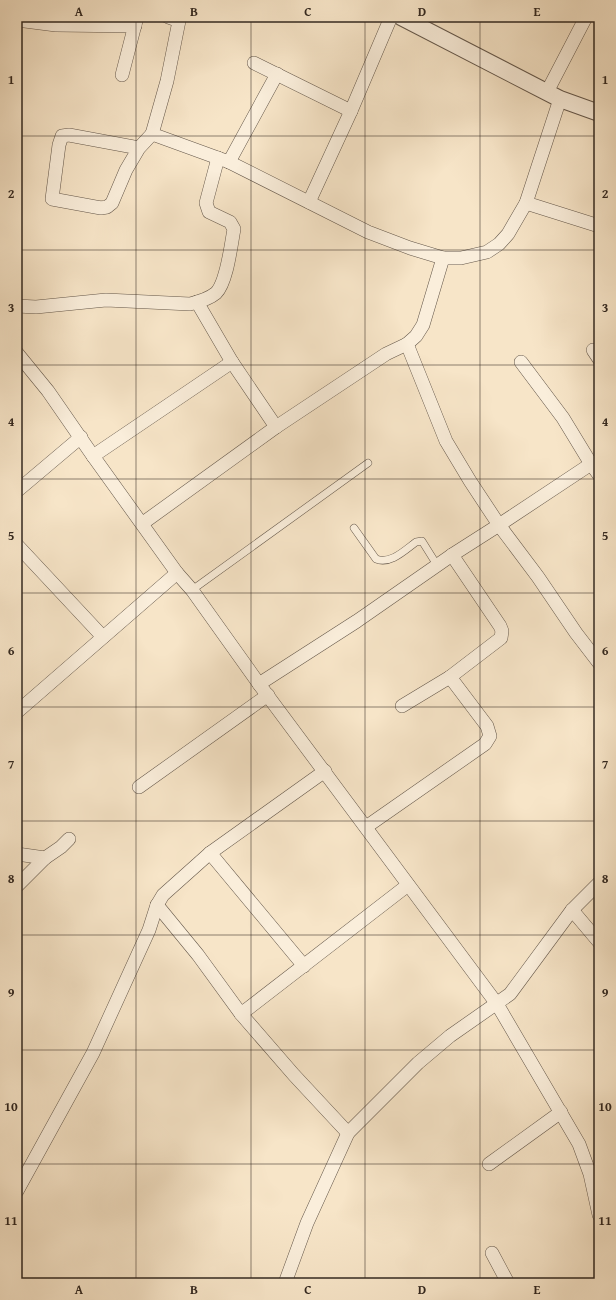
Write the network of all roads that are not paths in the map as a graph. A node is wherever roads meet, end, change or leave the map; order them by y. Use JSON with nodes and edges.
{"nodes":[{"id":1,"x":168,"y":17,"type":"edge"},
{"id":2,"x":390,"y":17,"type":"edge"},
{"id":3,"x":401,"y":17,"type":"edge"},
{"id":4,"x":586,"y":17,"type":"edge"},
{"id":5,"x":17,"y":20,"type":"edge"},
{"id":6,"x":136,"y":22,"type":"edge"},
{"id":7,"x":254,"y":63,"type":"dead end"},
{"id":8,"x":277,"y":74,"type":"junction"},
{"id":9,"x":122,"y":75,"type":"dead end"},
{"id":10,"x":553,"y":95,"type":"junction"},
{"id":11,"x":351,"y":111,"type":"junction"},
{"id":12,"x":599,"y":114,"type":"edge"},
{"id":13,"x":152,"y":134,"type":"junction"},
{"id":14,"x":139,"y":148,"type":"junction"},
{"id":15,"x":224,"y":160,"type":"junction"},
{"id":16,"x":309,"y":202,"type":"junction"},
{"id":17,"x":526,"y":202,"type":"junction"},
{"id":18,"x":599,"y":226,"type":"edge"},
{"id":19,"x":443,"y":258,"type":"junction"},
{"id":20,"x":197,"y":302,"type":"junction"},
{"id":21,"x":17,"y":306,"type":"edge"},
{"id":22,"x":407,"y":344,"type":"junction"},
{"id":23,"x":17,"y":352,"type":"edge"},
{"id":24,"x":232,"y":362,"type":"junction"},
{"id":25,"x":521,"y":362,"type":"dead end"},
{"id":26,"x":276,"y":427,"type":"junction"},
{"id":27,"x":81,"y":437,"type":"junction"},
{"id":28,"x":93,"y":456,"type":"junction"},
{"id":29,"x":368,"y":463,"type":"dead end"},
{"id":30,"x":591,"y":464,"type":"junction"},
{"id":31,"x":599,"y":475,"type":"edge"},
{"id":32,"x":17,"y":491,"type":"edge"},
{"id":33,"x":143,"y":523,"type":"junction"},
{"id":34,"x":499,"y":525,"type":"junction"},
{"id":35,"x":354,"y":528,"type":"dead end"},
{"id":36,"x":17,"y":545,"type":"edge"},
{"id":37,"x":452,"y":555,"type":"junction"},
{"id":38,"x":437,"y":565,"type":"junction"},
{"id":39,"x":177,"y":573,"type":"junction"},
{"id":40,"x":192,"y":590,"type":"junction"},
{"id":41,"x":104,"y":637,"type":"junction"},
{"id":42,"x":599,"y":663,"type":"edge"},
{"id":43,"x":450,"y":677,"type":"junction"},
{"id":44,"x":259,"y":684,"type":"junction"},
{"id":45,"x":268,"y":695,"type":"junction"},
{"id":46,"x":19,"y":705,"type":"edge"},
{"id":47,"x":402,"y":706,"type":"dead end"},
{"id":48,"x":325,"y":771,"type":"junction"},
{"id":49,"x":139,"y":787,"type":"dead end"},
{"id":50,"x":366,"y":827,"type":"junction"},
{"id":51,"x":69,"y":839,"type":"dead end"},
{"id":52,"x":210,"y":853,"type":"junction"},
{"id":53,"x":17,"y":854,"type":"edge"},
{"id":54,"x":45,"y":858,"type":"junction"},
{"id":55,"x":599,"y":883,"type":"edge"},
{"id":56,"x":408,"y":885,"type":"junction"},
{"id":57,"x":17,"y":886,"type":"edge"},
{"id":58,"x":157,"y":905,"type":"junction"},
{"id":59,"x":572,"y":910,"type":"junction"},
{"id":60,"x":599,"y":942,"type":"edge"},
{"id":61,"x":304,"y":966,"type":"junction"},
{"id":62,"x":497,"y":1004,"type":"junction"},
{"id":63,"x":241,"y":1014,"type":"junction"},
{"id":64,"x":561,"y":1112,"type":"junction"},
{"id":65,"x":348,"y":1133,"type":"junction"},
{"id":66,"x":489,"y":1164,"type":"dead end"},
{"id":67,"x":17,"y":1191,"type":"edge"},
{"id":68,"x":599,"y":1215,"type":"edge"},
{"id":69,"x":492,"y":1253,"type":"dead end"},
{"id":70,"x":285,"y":1283,"type":"edge"},
{"id":71,"x":508,"y":1283,"type":"edge"}],
"edges":[{"from":1,"to":13,"type":"street"},
{"from":2,"to":11,"type":"street"},
{"from":3,"to":10,"type":"street"},
{"from":4,"to":10,"type":"street"},
{"from":5,"to":6,"type":"street"},
{"from":6,"to":9,"type":"street"},
{"from":7,"to":8,"type":"street"},
{"from":8,"to":11,"type":"street"},
{"from":8,"to":15,"type":"street"},
{"from":10,"to":12,"type":"street"},
{"from":10,"to":17,"type":"street"},
{"from":11,"to":16,"type":"street"},
{"from":13,"to":14,"type":"street"},
{"from":13,"to":15,"type":"street"},
{"from":14,"to":14,"type":"street"},
{"from":15,"to":16,"type":"street"},
{"from":15,"to":20,"type":"street"},
{"from":16,"to":19,"type":"street"},
{"from":17,"to":18,"type":"street"},
{"from":17,"to":19,"type":"street"},
{"from":19,"to":22,"type":"street"},
{"from":20,"to":21,"type":"street"},
{"from":20,"to":24,"type":"street"},
{"from":22,"to":26,"type":"street"},
{"from":22,"to":34,"type":"street"},
{"from":23,"to":27,"type":"street"},
{"from":24,"to":26,"type":"street"},
{"from":24,"to":28,"type":"street"},
{"from":25,"to":30,"type":"street"},
{"from":26,"to":33,"type":"street"},
{"from":27,"to":28,"type":"street"},
{"from":27,"to":32,"type":"street"},
{"from":28,"to":33,"type":"street"},
{"from":29,"to":40,"type":"lane"},
{"from":30,"to":31,"type":"street"},
{"from":30,"to":34,"type":"street"},
{"from":33,"to":39,"type":"street"},
{"from":34,"to":37,"type":"street"},
{"from":34,"to":42,"type":"street"},
{"from":35,"to":38,"type":"lane"},
{"from":36,"to":41,"type":"street"},
{"from":37,"to":38,"type":"street"},
{"from":37,"to":43,"type":"street"},
{"from":38,"to":44,"type":"street"},
{"from":39,"to":40,"type":"street"},
{"from":39,"to":41,"type":"street"},
{"from":40,"to":44,"type":"street"},
{"from":41,"to":46,"type":"street"},
{"from":43,"to":47,"type":"street"},
{"from":43,"to":50,"type":"street"},
{"from":44,"to":45,"type":"street"},
{"from":45,"to":48,"type":"street"},
{"from":45,"to":49,"type":"street"},
{"from":48,"to":50,"type":"street"},
{"from":48,"to":52,"type":"street"},
{"from":50,"to":56,"type":"street"},
{"from":51,"to":54,"type":"street"},
{"from":52,"to":58,"type":"street"},
{"from":52,"to":61,"type":"street"},
{"from":53,"to":54,"type":"street"},
{"from":54,"to":57,"type":"street"},
{"from":55,"to":59,"type":"street"},
{"from":56,"to":61,"type":"street"},
{"from":56,"to":62,"type":"street"},
{"from":58,"to":63,"type":"street"},
{"from":58,"to":67,"type":"street"},
{"from":59,"to":60,"type":"street"},
{"from":59,"to":62,"type":"street"},
{"from":61,"to":63,"type":"street"},
{"from":62,"to":64,"type":"street"},
{"from":62,"to":65,"type":"street"},
{"from":63,"to":65,"type":"street"},
{"from":64,"to":66,"type":"street"},
{"from":64,"to":68,"type":"street"},
{"from":65,"to":70,"type":"street"},
{"from":69,"to":71,"type":"street"}]}
